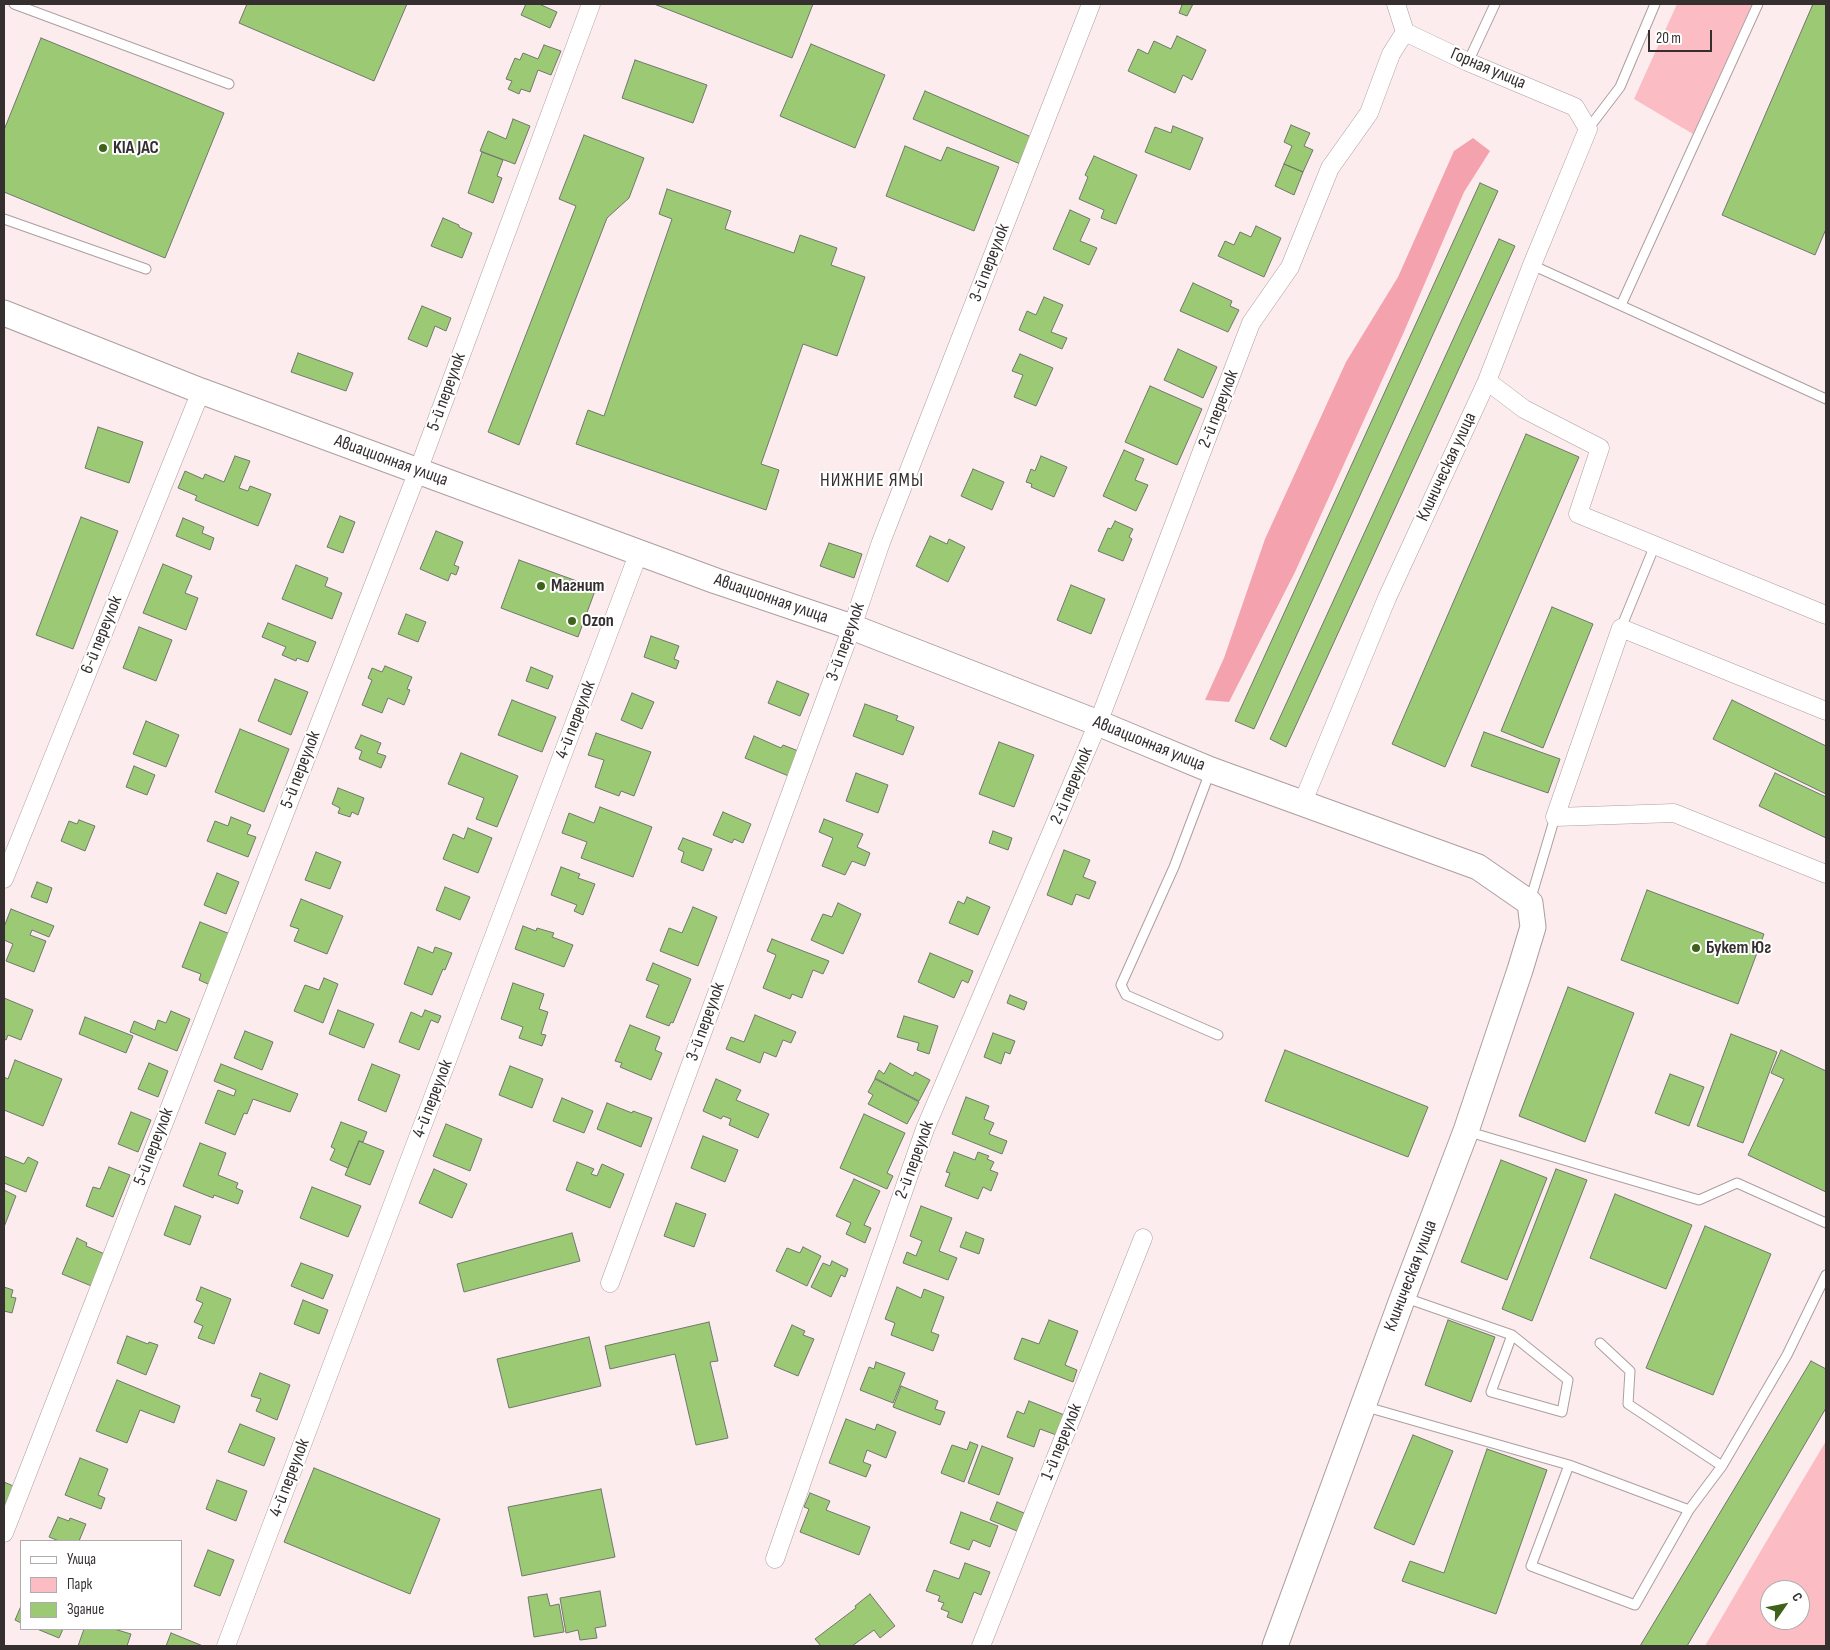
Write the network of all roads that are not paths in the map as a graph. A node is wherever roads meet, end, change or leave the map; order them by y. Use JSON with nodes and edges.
{"nodes":[{"id":1,"x":14,"y":4,"type":"edge"},
{"id":2,"x":591,"y":4,"type":"edge"},
{"id":3,"x":1091,"y":4,"type":"edge"},
{"id":4,"x":1396,"y":4,"type":"edge"},
{"id":5,"x":1495,"y":4,"type":"edge"},
{"id":6,"x":1655,"y":4,"type":"edge"},
{"id":7,"x":1758,"y":4,"type":"edge"},
{"id":8,"x":1405,"y":32,"type":"junction"},
{"id":9,"x":1468,"y":62,"type":"junction"},
{"id":10,"x":229,"y":84,"type":"dead end"},
{"id":11,"x":1588,"y":129,"type":"junction"},
{"id":12,"x":4,"y":219,"type":"edge"},
{"id":13,"x":1532,"y":265,"type":"junction"},
{"id":14,"x":146,"y":269,"type":"dead end"},
{"id":15,"x":1621,"y":305,"type":"junction"},
{"id":16,"x":4,"y":313,"type":"edge"},
{"id":17,"x":1487,"y":381,"type":"junction"},
{"id":18,"x":201,"y":391,"type":"junction"},
{"id":19,"x":1826,"y":399,"type":"edge"},
{"id":20,"x":418,"y":471,"type":"junction"},
{"id":21,"x":1655,"y":545,"type":"junction"},
{"id":22,"x":639,"y":552,"type":"junction"},
{"id":23,"x":1826,"y":615,"type":"edge"},
{"id":24,"x":852,"y":627,"type":"junction"},
{"id":25,"x":1621,"y":628,"type":"junction"},
{"id":26,"x":1826,"y":711,"type":"edge"},
{"id":27,"x":1098,"y":723,"type":"junction"},
{"id":28,"x":1211,"y":770,"type":"junction"},
{"id":29,"x":1302,"y":804,"type":"junction"},
{"id":30,"x":1555,"y":817,"type":"junction"},
{"id":31,"x":1826,"y":874,"type":"edge"},
{"id":32,"x":4,"y":879,"type":"edge"},
{"id":33,"x":1530,"y":903,"type":"junction"},
{"id":34,"x":1218,"y":1035,"type":"dead end"},
{"id":35,"x":1466,"y":1130,"type":"junction"},
{"id":36,"x":1826,"y":1223,"type":"edge"},
{"id":37,"x":1143,"y":1238,"type":"dead end"},
{"id":38,"x":1826,"y":1275,"type":"edge"},
{"id":39,"x":610,"y":1283,"type":"dead end"},
{"id":40,"x":1403,"y":1297,"type":"junction"},
{"id":41,"x":1512,"y":1335,"type":"junction"},
{"id":42,"x":1600,"y":1343,"type":"dead end"},
{"id":43,"x":1363,"y":1406,"type":"junction"},
{"id":44,"x":1570,"y":1465,"type":"junction"},
{"id":45,"x":1722,"y":1466,"type":"junction"},
{"id":46,"x":1689,"y":1510,"type":"junction"},
{"id":47,"x":4,"y":1534,"type":"edge"},
{"id":48,"x":775,"y":1559,"type":"dead end"},
{"id":49,"x":226,"y":1646,"type":"edge"},
{"id":50,"x":981,"y":1646,"type":"edge"},
{"id":51,"x":1275,"y":1646,"type":"edge"}],
"edges":[{"from":1,"to":10,"type":"lane"},
{"from":2,"to":20,"type":"street","name":"5-й переулок"},
{"from":3,"to":24,"type":"street","name":"3-й переулок"},
{"from":4,"to":8,"type":"street"},
{"from":5,"to":9,"type":"lane"},
{"from":6,"to":11,"type":"lane"},
{"from":7,"to":15,"type":"lane"},
{"from":8,"to":9,"type":"street","name":"Горная улица"},
{"from":8,"to":27,"type":"street","name":"2-й переулок"},
{"from":9,"to":11,"type":"street","name":"Горная улица"},
{"from":11,"to":13,"type":"street","name":"Клиническая улица"},
{"from":12,"to":14,"type":"lane"},
{"from":13,"to":15,"type":"lane"},
{"from":13,"to":17,"type":"street","name":"Клиническая улица"},
{"from":15,"to":19,"type":"lane"},
{"from":16,"to":18,"type":"main road","name":"Авиационная улица"},
{"from":17,"to":21,"type":"street"},
{"from":17,"to":29,"type":"street","name":"Клиническая улица"},
{"from":18,"to":20,"type":"main road","name":"Авиационная улица"},
{"from":18,"to":32,"type":"street","name":"6-й переулок"},
{"from":20,"to":22,"type":"main road","name":"Авиационная улица"},
{"from":20,"to":47,"type":"street","name":"5-й переулок"},
{"from":21,"to":23,"type":"street"},
{"from":21,"to":25,"type":"lane"},
{"from":22,"to":24,"type":"main road","name":"Авиационная улица"},
{"from":22,"to":49,"type":"street","name":"4-й переулок"},
{"from":24,"to":27,"type":"main road","name":"Авиационная улица"},
{"from":24,"to":39,"type":"street","name":"3-й переулок"},
{"from":25,"to":26,"type":"street"},
{"from":25,"to":30,"type":"street"},
{"from":27,"to":28,"type":"main road","name":"Авиационная улица"},
{"from":27,"to":48,"type":"street","name":"2-й переулок"},
{"from":28,"to":29,"type":"main road","name":"Авиационная улица"},
{"from":28,"to":34,"type":"lane"},
{"from":29,"to":33,"type":"main road","name":"Авиационная улица"},
{"from":30,"to":31,"type":"street"},
{"from":30,"to":33,"type":"lane"},
{"from":33,"to":35,"type":"main road","name":"Клиническая улица"},
{"from":35,"to":36,"type":"lane"},
{"from":35,"to":40,"type":"main road","name":"Клиническая улица"},
{"from":37,"to":50,"type":"street","name":"1-й переулок"},
{"from":38,"to":45,"type":"lane"},
{"from":40,"to":41,"type":"lane"},
{"from":40,"to":43,"type":"main road","name":"Клиническая улица"},
{"from":41,"to":41,"type":"lane"},
{"from":42,"to":45,"type":"lane"},
{"from":43,"to":44,"type":"lane"},
{"from":43,"to":51,"type":"main road","name":"Клиническая улица"},
{"from":44,"to":46,"type":"lane"},
{"from":44,"to":46,"type":"lane"},
{"from":45,"to":46,"type":"lane"}]}
